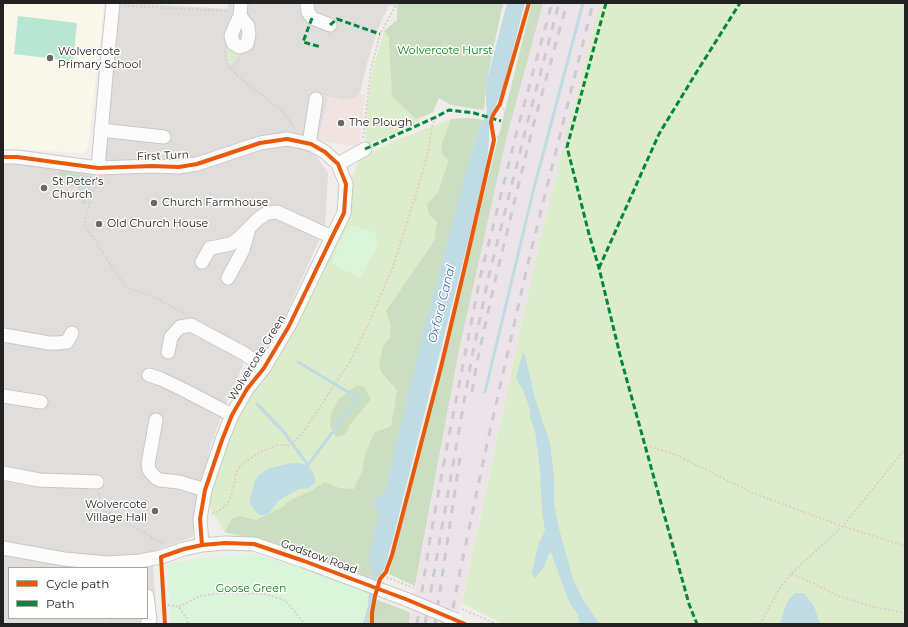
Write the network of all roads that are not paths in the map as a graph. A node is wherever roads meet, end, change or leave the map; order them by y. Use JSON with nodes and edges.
{"nodes":[{"id":1,"x":306,"y":3,"type":"edge"},
{"id":2,"x":113,"y":4,"type":"edge"},
{"id":3,"x":330,"y":25,"type":"dead end"},
{"id":4,"x":316,"y":99,"type":"dead end"},
{"id":5,"x":101,"y":130,"type":"junction"},
{"id":6,"x":164,"y":137,"type":"dead end"},
{"id":7,"x":308,"y":143,"type":"junction"},
{"id":8,"x":363,"y":150,"type":"road end"},
{"id":9,"x":5,"y":153,"type":"edge"},
{"id":10,"x":338,"y":164,"type":"junction"},
{"id":11,"x":98,"y":168,"type":"junction"},
{"id":12,"x":250,"y":226,"type":"junction"},
{"id":13,"x":332,"y":237,"type":"junction"},
{"id":14,"x":202,"y":262,"type":"dead end"},
{"id":15,"x":228,"y":278,"type":"dead end"},
{"id":16,"x":72,"y":333,"type":"dead end"},
{"id":17,"x":3,"y":335,"type":"edge"},
{"id":18,"x":168,"y":352,"type":"dead end"},
{"id":19,"x":264,"y":368,"type":"junction"},
{"id":20,"x":149,"y":374,"type":"dead end"},
{"id":21,"x":3,"y":396,"type":"edge"},
{"id":22,"x":41,"y":402,"type":"dead end"},
{"id":23,"x":232,"y":415,"type":"junction"},
{"id":24,"x":156,"y":420,"type":"dead end"},
{"id":25,"x":3,"y":473,"type":"edge"},
{"id":26,"x":97,"y":482,"type":"road end"},
{"id":27,"x":205,"y":490,"type":"junction"},
{"id":28,"x":202,"y":546,"type":"junction"},
{"id":29,"x":3,"y":548,"type":"edge"},
{"id":30,"x":141,"y":564,"type":"edge"},
{"id":31,"x":148,"y":604,"type":"edge"},
{"id":32,"x":461,"y":622,"type":"edge"},
{"id":33,"x":147,"y":624,"type":"edge"}],
"edges":[{"from":1,"to":3,"type":"street"},
{"from":2,"to":5,"type":"street"},
{"from":4,"to":7,"type":"street"},
{"from":5,"to":6,"type":"street"},
{"from":5,"to":11,"type":"street"},
{"from":7,"to":10,"type":"street","name":"First Turn"},
{"from":7,"to":11,"type":"street","name":"First Turn"},
{"from":8,"to":10,"type":"street"},
{"from":9,"to":11,"type":"street","name":"First Turn"},
{"from":10,"to":13,"type":"street","name":"Wolvercote Green"},
{"from":12,"to":13,"type":"street"},
{"from":12,"to":14,"type":"street"},
{"from":12,"to":15,"type":"street"},
{"from":13,"to":19,"type":"street","name":"Wolvercote Green"},
{"from":16,"to":17,"type":"street"},
{"from":18,"to":19,"type":"street"},
{"from":19,"to":23,"type":"street","name":"Wolvercote Green"},
{"from":20,"to":23,"type":"street"},
{"from":21,"to":22,"type":"street"},
{"from":23,"to":27,"type":"street","name":"Wolvercote Green"},
{"from":24,"to":27,"type":"street"},
{"from":25,"to":26,"type":"street"},
{"from":27,"to":28,"type":"street","name":"Wolvercote Green"},
{"from":28,"to":30,"type":"street","name":"Godstow Road"},
{"from":28,"to":32,"type":"street","name":"Godstow Road","bridge":true},
{"from":29,"to":30,"type":"street","name":"Godstow Road"},
{"from":31,"to":33,"type":"street"}]}
